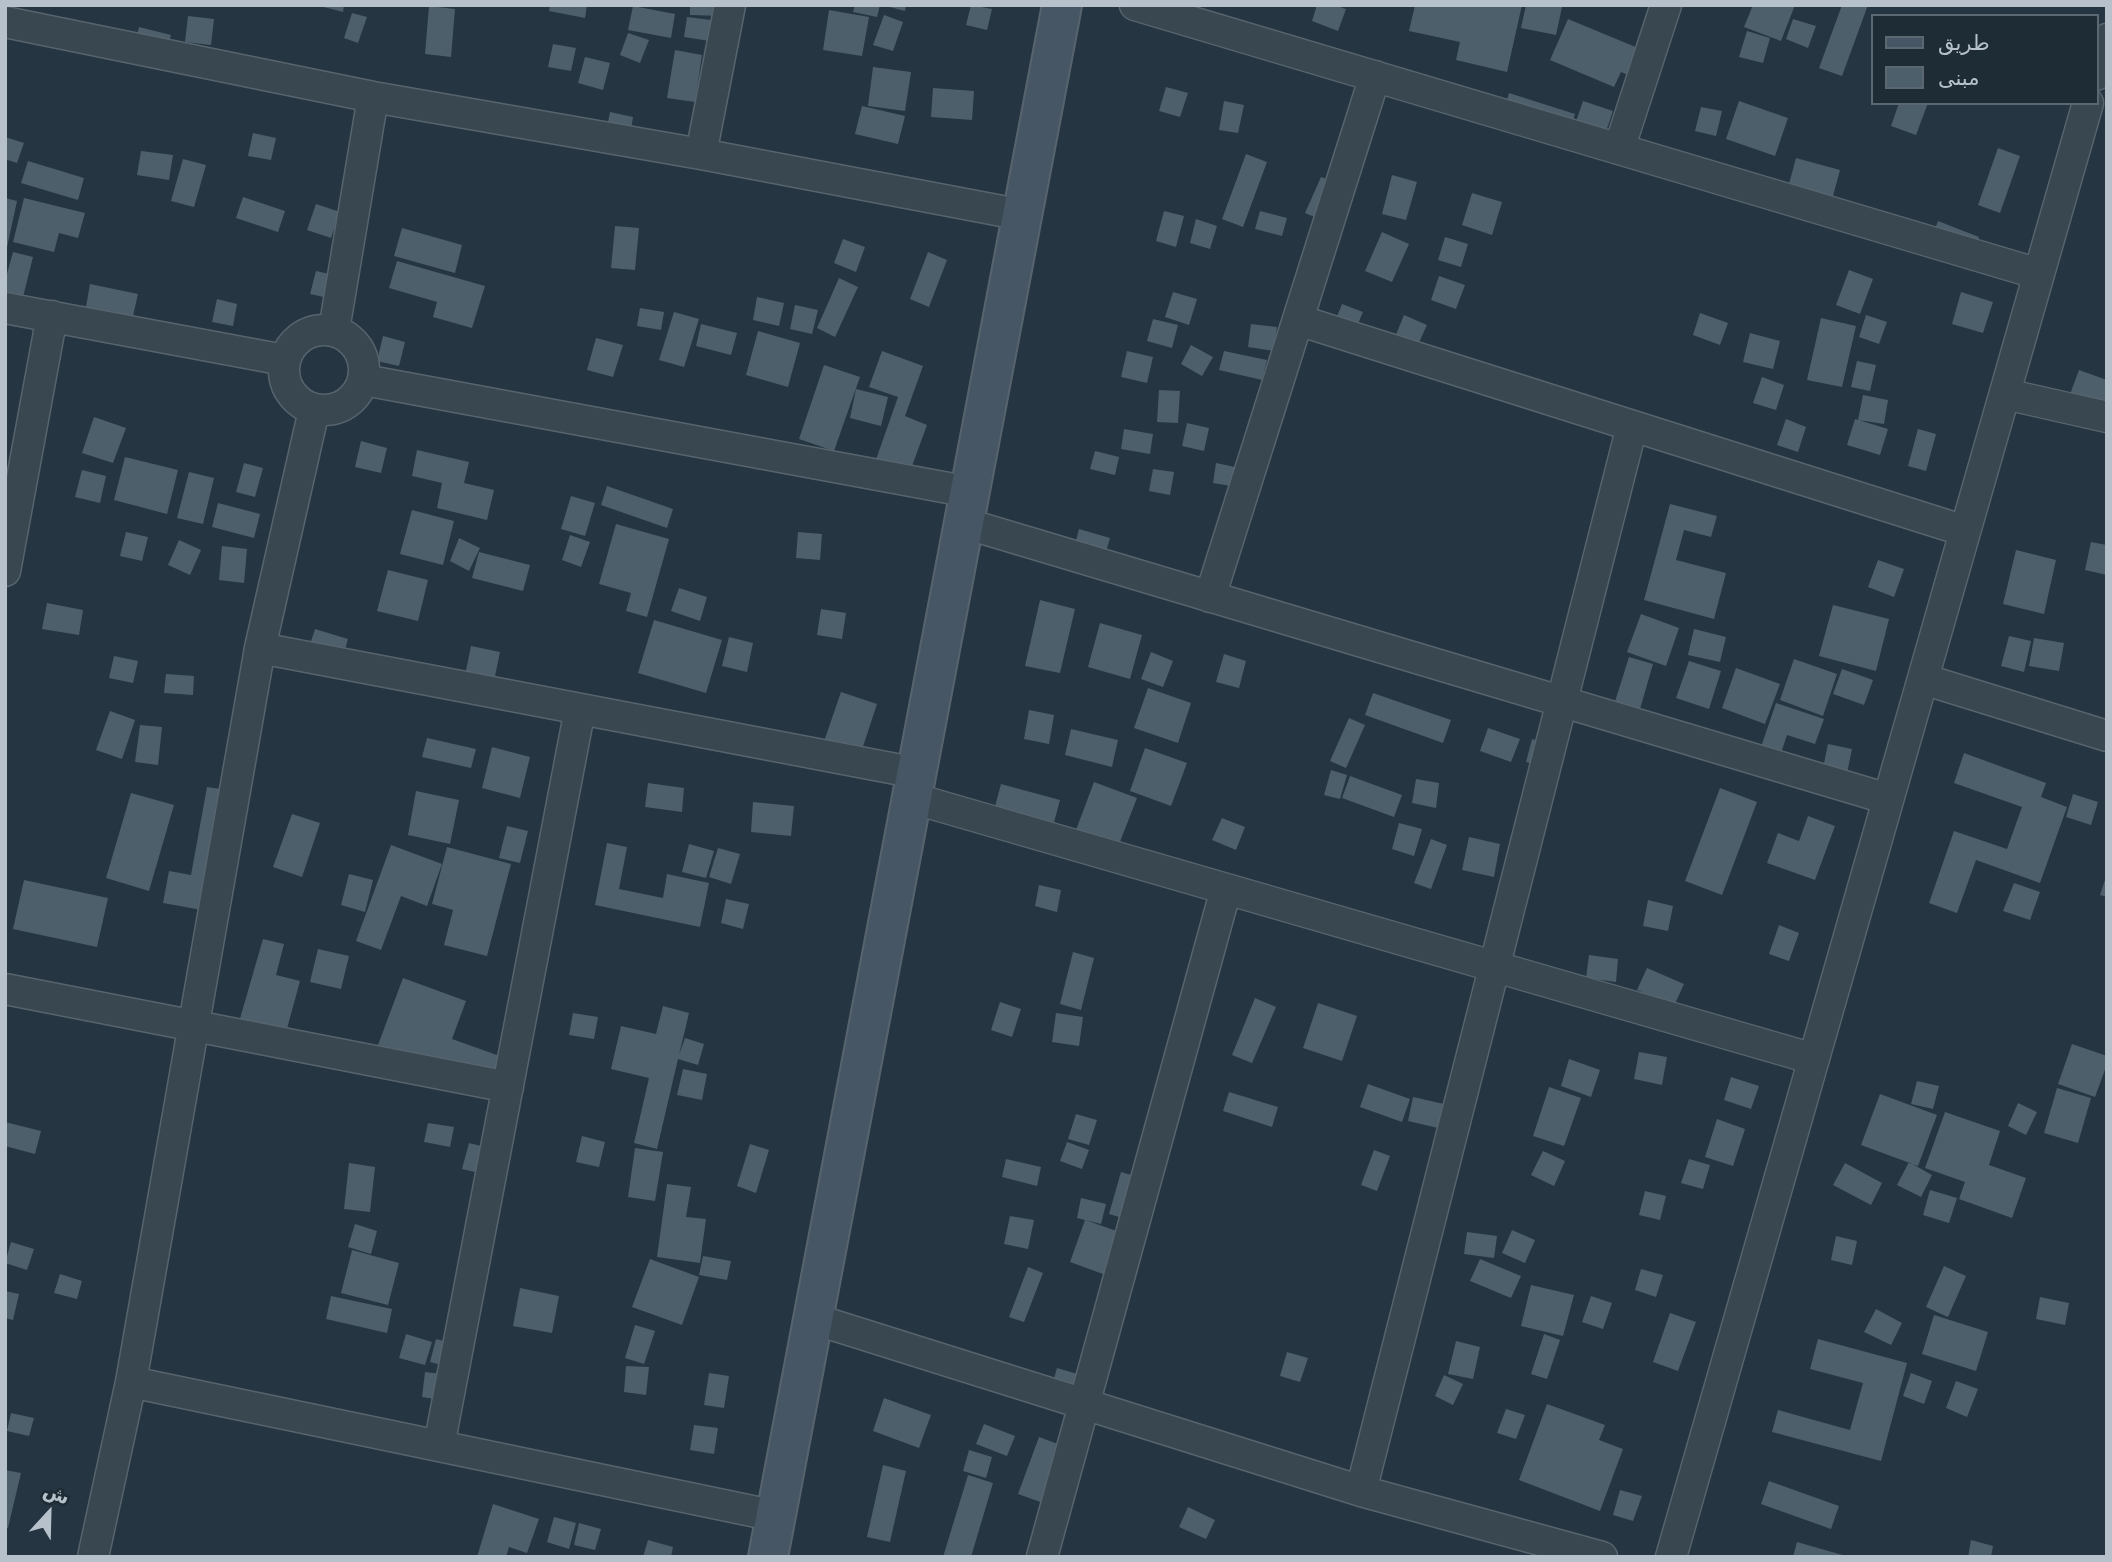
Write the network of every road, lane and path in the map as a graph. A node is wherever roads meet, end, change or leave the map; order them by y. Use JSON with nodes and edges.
{"nodes":[{"id":1,"x":730,"y":5,"type":"edge"},
{"id":2,"x":1062,"y":5,"type":"edge"},
{"id":3,"x":1135,"y":5,"type":"edge"},
{"id":4,"x":1666,"y":5,"type":"edge"},
{"id":5,"x":40,"y":17,"type":"edge"},
{"id":6,"x":5,"y":22,"type":"edge"},
{"id":7,"x":2107,"y":39,"type":"edge"},
{"id":8,"x":2098,"y":68,"type":"edge"},
{"id":9,"x":1374,"y":76,"type":"junction"},
{"id":10,"x":373,"y":97,"type":"junction"},
{"id":11,"x":2087,"y":105,"type":"edge"},
{"id":12,"x":1619,"y":149,"type":"junction"},
{"id":13,"x":701,"y":154,"type":"junction"},
{"id":14,"x":1023,"y":215,"type":"junction"},
{"id":15,"x":2039,"y":274,"type":"junction"},
{"id":16,"x":5,"y":308,"type":"edge"},
{"id":17,"x":52,"y":316,"type":"junction"},
{"id":18,"x":1298,"y":320,"type":"junction"},
{"id":19,"x":334,"y":330,"type":"junction"},
{"id":20,"x":284,"y":360,"type":"junction"},
{"id":21,"x":364,"y":380,"type":"junction"},
{"id":22,"x":2005,"y":394,"type":"junction"},
{"id":23,"x":314,"y":410,"type":"junction"},
{"id":24,"x":2107,"y":417,"type":"edge"},
{"id":25,"x":1632,"y":426,"type":"junction"},
{"id":26,"x":967,"y":508,"type":"junction"},
{"id":27,"x":1965,"y":531,"type":"junction"},
{"id":28,"x":5,"y":571,"type":"edge"},
{"id":29,"x":1210,"y":597,"type":"junction"},
{"id":30,"x":260,"y":648,"type":"junction"},
{"id":31,"x":1923,"y":679,"type":"junction"},
{"id":32,"x":1562,"y":702,"type":"junction"},
{"id":33,"x":580,"y":709,"type":"junction"},
{"id":34,"x":2107,"y":736,"type":"edge"},
{"id":35,"x":914,"y":785,"type":"junction"},
{"id":36,"x":1888,"y":799,"type":"junction"},
{"id":37,"x":1226,"y":889,"type":"junction"},
{"id":38,"x":1494,"y":967,"type":"junction"},
{"id":39,"x":5,"y":989,"type":"edge"},
{"id":40,"x":193,"y":1026,"type":"junction"},
{"id":41,"x":1814,"y":1059,"type":"junction"},
{"id":42,"x":508,"y":1087,"type":"junction"},
{"id":43,"x":814,"y":1320,"type":"junction"},
{"id":44,"x":131,"y":1382,"type":"junction"},
{"id":45,"x":1084,"y":1404,"type":"junction"},
{"id":46,"x":439,"y":1446,"type":"junction"},
{"id":47,"x":1361,"y":1491,"type":"junction"},
{"id":48,"x":776,"y":1516,"type":"junction"},
{"id":49,"x":93,"y":1557,"type":"edge"},
{"id":50,"x":768,"y":1557,"type":"edge"},
{"id":51,"x":1042,"y":1557,"type":"edge"},
{"id":52,"x":1602,"y":1557,"type":"edge"},
{"id":53,"x":1671,"y":1557,"type":"edge"}],
"edges":[{"from":1,"to":13,"type":"street"},
{"from":2,"to":14,"type":"street"},
{"from":3,"to":9,"type":"street"},
{"from":4,"to":12,"type":"street"},
{"from":5,"to":6,"type":"street"},
{"from":5,"to":10,"type":"street"},
{"from":7,"to":8,"type":"street"},
{"from":9,"to":12,"type":"street"},
{"from":9,"to":18,"type":"street"},
{"from":10,"to":13,"type":"street"},
{"from":10,"to":19,"type":"street"},
{"from":11,"to":15,"type":"street"},
{"from":12,"to":15,"type":"street"},
{"from":13,"to":14,"type":"street"},
{"from":14,"to":26,"type":"street"},
{"from":15,"to":22,"type":"street"},
{"from":16,"to":17,"type":"street"},
{"from":17,"to":20,"type":"street"},
{"from":17,"to":28,"type":"street"},
{"from":18,"to":25,"type":"street"},
{"from":18,"to":29,"type":"street"},
{"from":19,"to":20,"type":"street"},
{"from":19,"to":21,"type":"street"},
{"from":20,"to":23,"type":"street"},
{"from":21,"to":23,"type":"street"},
{"from":21,"to":26,"type":"street"},
{"from":22,"to":24,"type":"street"},
{"from":22,"to":27,"type":"street"},
{"from":23,"to":30,"type":"street"},
{"from":25,"to":27,"type":"street"},
{"from":25,"to":32,"type":"street"},
{"from":26,"to":29,"type":"street"},
{"from":26,"to":35,"type":"street"},
{"from":27,"to":31,"type":"street"},
{"from":29,"to":32,"type":"street"},
{"from":30,"to":33,"type":"street"},
{"from":30,"to":40,"type":"street"},
{"from":31,"to":34,"type":"street"},
{"from":31,"to":36,"type":"street"},
{"from":32,"to":36,"type":"street"},
{"from":32,"to":38,"type":"street"},
{"from":33,"to":35,"type":"street"},
{"from":33,"to":42,"type":"street"},
{"from":35,"to":37,"type":"street"},
{"from":35,"to":43,"type":"street"},
{"from":36,"to":41,"type":"street"},
{"from":37,"to":38,"type":"street"},
{"from":37,"to":45,"type":"street"},
{"from":38,"to":41,"type":"street"},
{"from":38,"to":47,"type":"street"},
{"from":39,"to":40,"type":"street"},
{"from":40,"to":42,"type":"street"},
{"from":40,"to":44,"type":"street"},
{"from":41,"to":53,"type":"street"},
{"from":42,"to":46,"type":"street"},
{"from":43,"to":45,"type":"street"},
{"from":43,"to":48,"type":"street"},
{"from":44,"to":46,"type":"street"},
{"from":44,"to":49,"type":"street"},
{"from":45,"to":47,"type":"street"},
{"from":45,"to":51,"type":"street"},
{"from":46,"to":48,"type":"street"},
{"from":47,"to":52,"type":"street"},
{"from":48,"to":50,"type":"street"}]}
